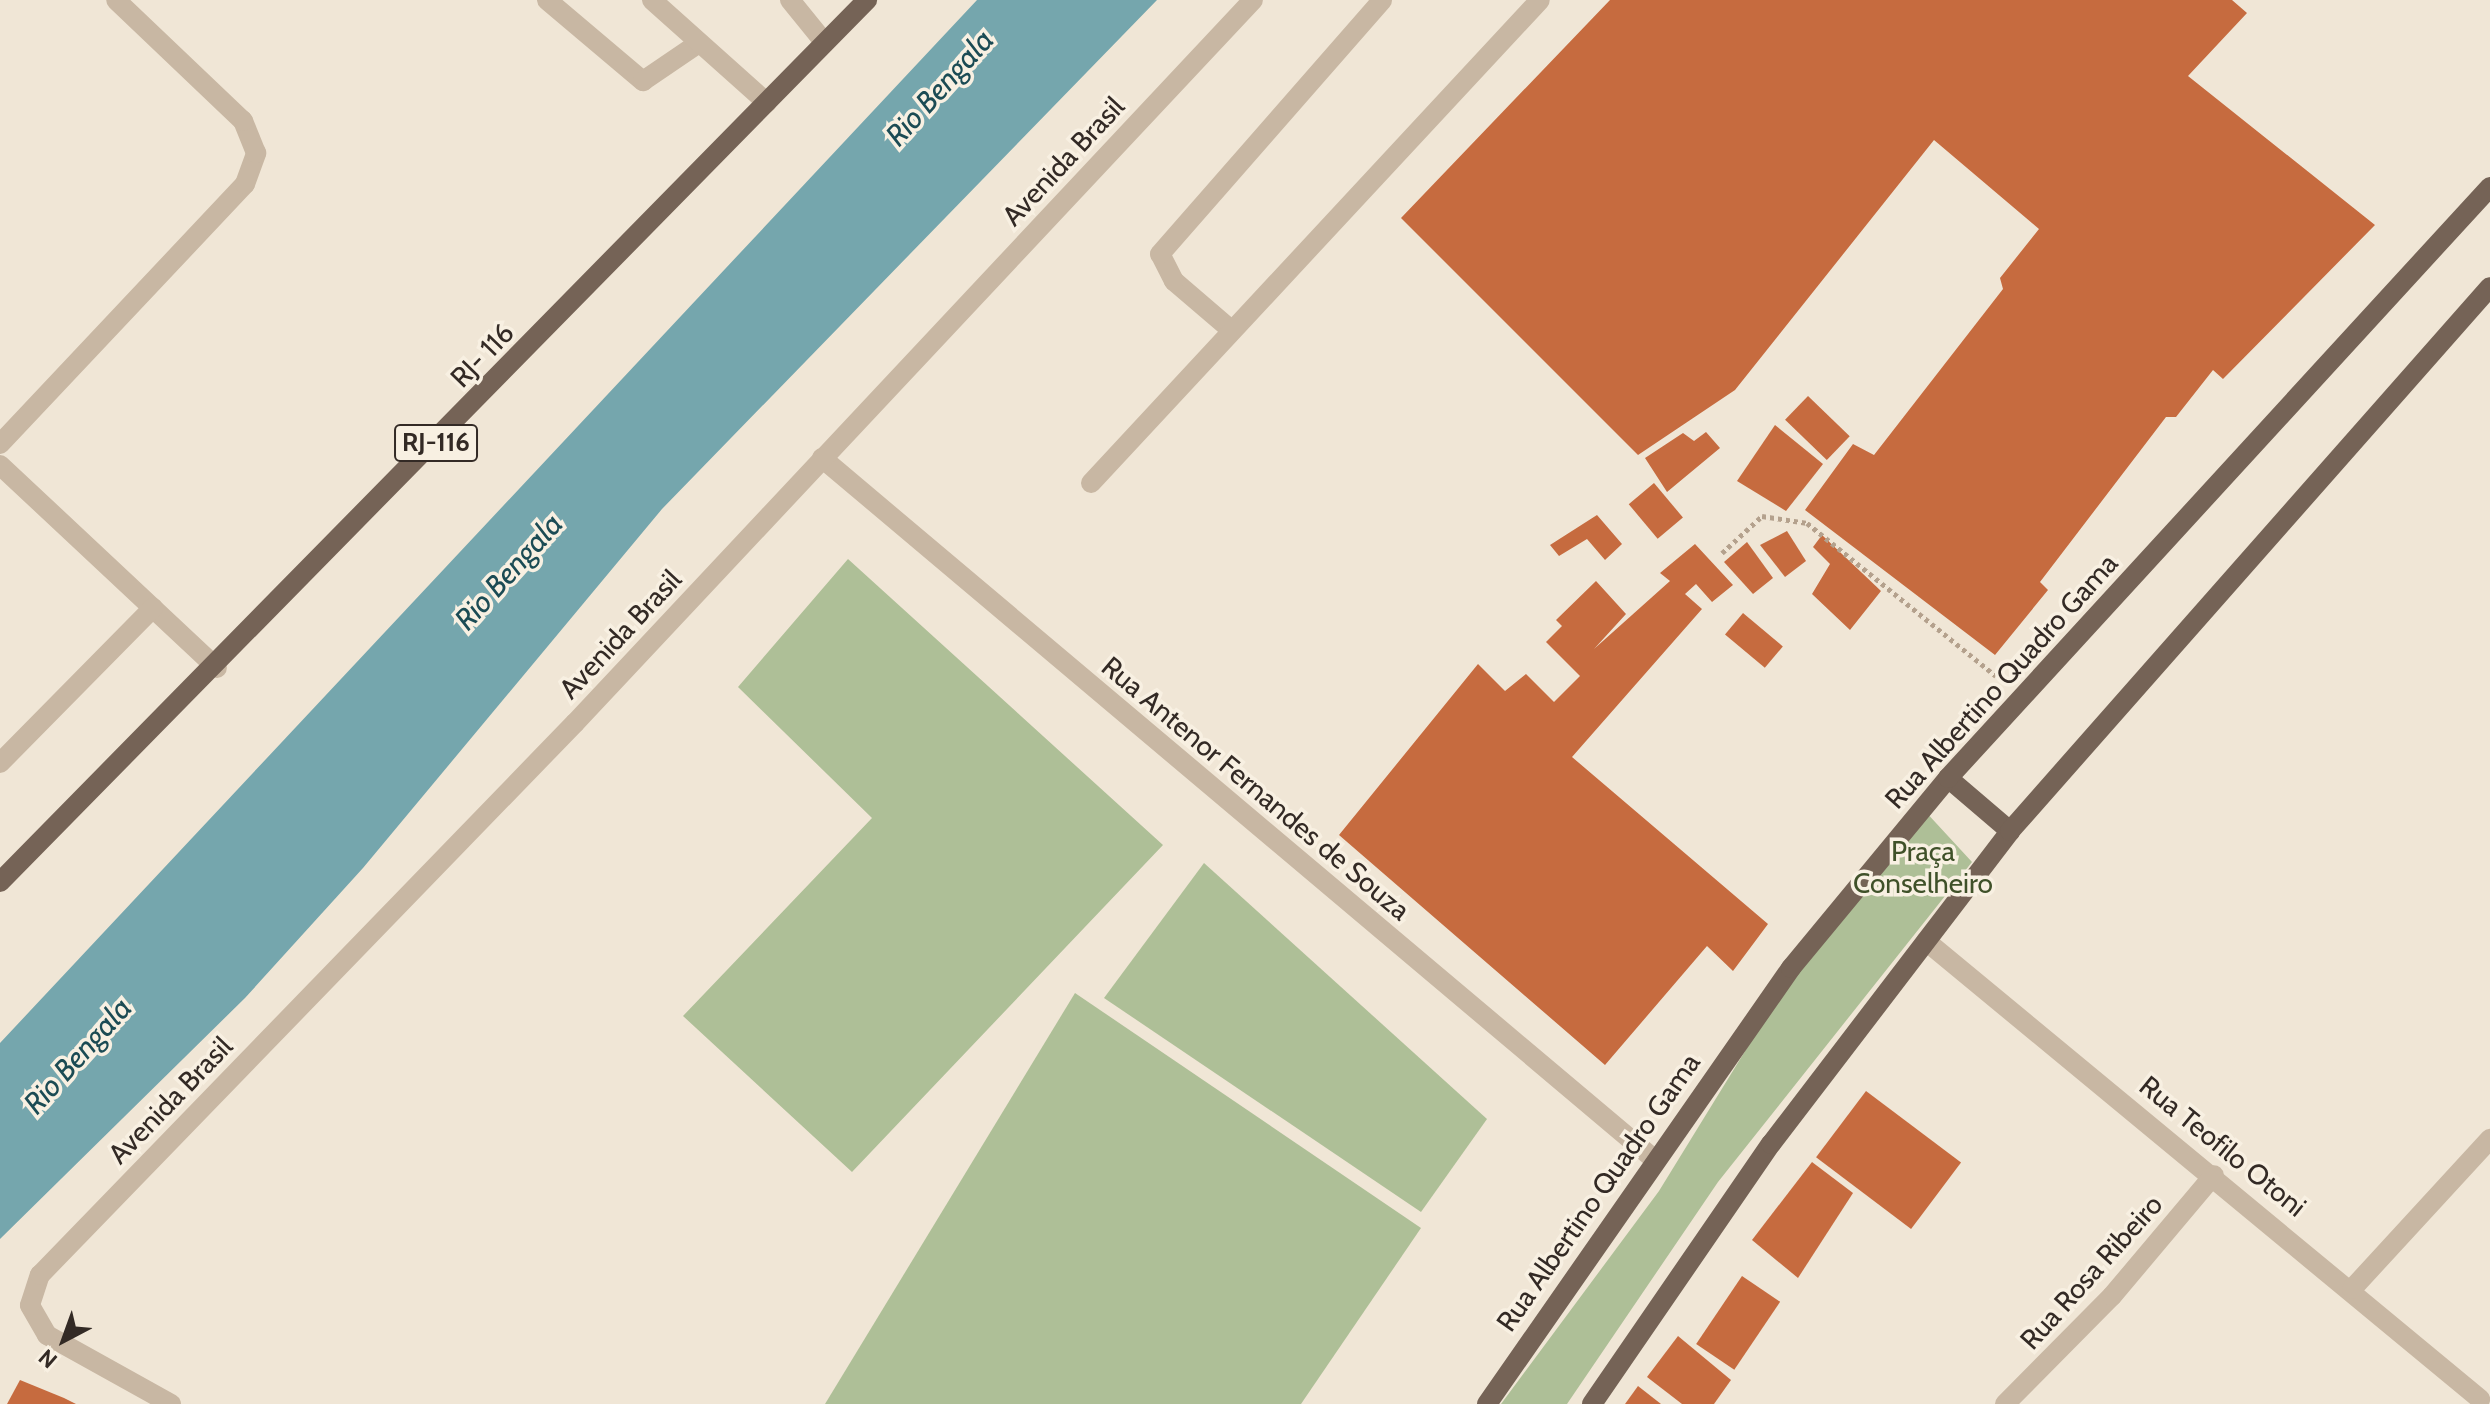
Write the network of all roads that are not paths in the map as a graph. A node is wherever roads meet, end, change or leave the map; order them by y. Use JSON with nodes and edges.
{"nodes":[{"id":1,"x":116,"y":0,"type":"edge"},
{"id":2,"x":547,"y":0,"type":"edge"},
{"id":3,"x":652,"y":0,"type":"edge"},
{"id":4,"x":790,"y":0,"type":"edge"},
{"id":5,"x":867,"y":0,"type":"edge"},
{"id":6,"x":1253,"y":0,"type":"edge"},
{"id":7,"x":1382,"y":0,"type":"edge"},
{"id":8,"x":1540,"y":0,"type":"edge"},
{"id":9,"x":699,"y":43,"type":"junction"},
{"id":10,"x":825,"y":43,"type":"junction"},
{"id":11,"x":767,"y":103,"type":"junction"},
{"id":12,"x":2490,"y":187,"type":"edge"},
{"id":13,"x":2490,"y":287,"type":"edge"},
{"id":14,"x":1230,"y":329,"type":"junction"},
{"id":15,"x":0,"y":444,"type":"edge"},
{"id":16,"x":822,"y":458,"type":"junction"},
{"id":17,"x":0,"y":465,"type":"edge"},
{"id":18,"x":1091,"y":483,"type":"dead end"},
{"id":19,"x":153,"y":608,"type":"junction"},
{"id":20,"x":217,"y":668,"type":"junction"},
{"id":21,"x":0,"y":763,"type":"edge"},
{"id":22,"x":1948,"y":778,"type":"junction"},
{"id":23,"x":2010,"y":831,"type":"junction"},
{"id":24,"x":0,"y":882,"type":"edge"},
{"id":25,"x":1926,"y":941,"type":"junction"},
{"id":26,"x":2490,"y":1139,"type":"edge"},
{"id":27,"x":1655,"y":1160,"type":"junction"},
{"id":28,"x":2214,"y":1175,"type":"junction"},
{"id":29,"x":2352,"y":1289,"type":"junction"},
{"id":30,"x":2480,"y":1399,"type":"dead end"},
{"id":31,"x":171,"y":1404,"type":"edge"},
{"id":32,"x":1487,"y":1404,"type":"edge"},
{"id":33,"x":1592,"y":1404,"type":"edge"},
{"id":34,"x":2005,"y":1404,"type":"edge"}],
"edges":[{"from":1,"to":15,"type":"street"},
{"from":2,"to":9,"type":"street"},
{"from":3,"to":9,"type":"street"},
{"from":4,"to":10,"type":"street"},
{"from":5,"to":10,"type":"main road","name":"RJ- 116","number":"RJ-116"},
{"from":6,"to":16,"type":"street","name":"Avenida Brasil"},
{"from":7,"to":14,"type":"street"},
{"from":8,"to":14,"type":"street"},
{"from":9,"to":11,"type":"street"},
{"from":10,"to":11,"type":"main road","name":"RJ- 116","number":"RJ-116"},
{"from":11,"to":20,"type":"main road","name":"RJ- 116","number":"RJ-116"},
{"from":12,"to":22,"type":"main road","name":"Rua Albertino Quadro Gama"},
{"from":13,"to":23,"type":"main road"},
{"from":14,"to":18,"type":"street"},
{"from":16,"to":27,"type":"street","name":"Rua Antenor Fernandes de Souza"},
{"from":16,"to":31,"type":"street","name":"Avenida Brasil"},
{"from":17,"to":19,"type":"street"},
{"from":19,"to":20,"type":"street"},
{"from":19,"to":21,"type":"street"},
{"from":20,"to":24,"type":"main road","name":"RJ- 116","number":"RJ-116"},
{"from":22,"to":23,"type":"main road"},
{"from":22,"to":27,"type":"main road","name":"Rua Albertino Quadro Gama"},
{"from":23,"to":25,"type":"main road"},
{"from":25,"to":28,"type":"street","name":"Rua Teofilo Otoni"},
{"from":25,"to":33,"type":"main road"},
{"from":26,"to":29,"type":"street"},
{"from":27,"to":32,"type":"main road","name":"Rua Albertino Quadro Gama"},
{"from":28,"to":29,"type":"street","name":"Rua Teofilo Otoni"},
{"from":28,"to":34,"type":"street","name":"Rua Rosa Ribeiro"},
{"from":29,"to":30,"type":"street","name":"Rua Teofilo Otoni"}]}
